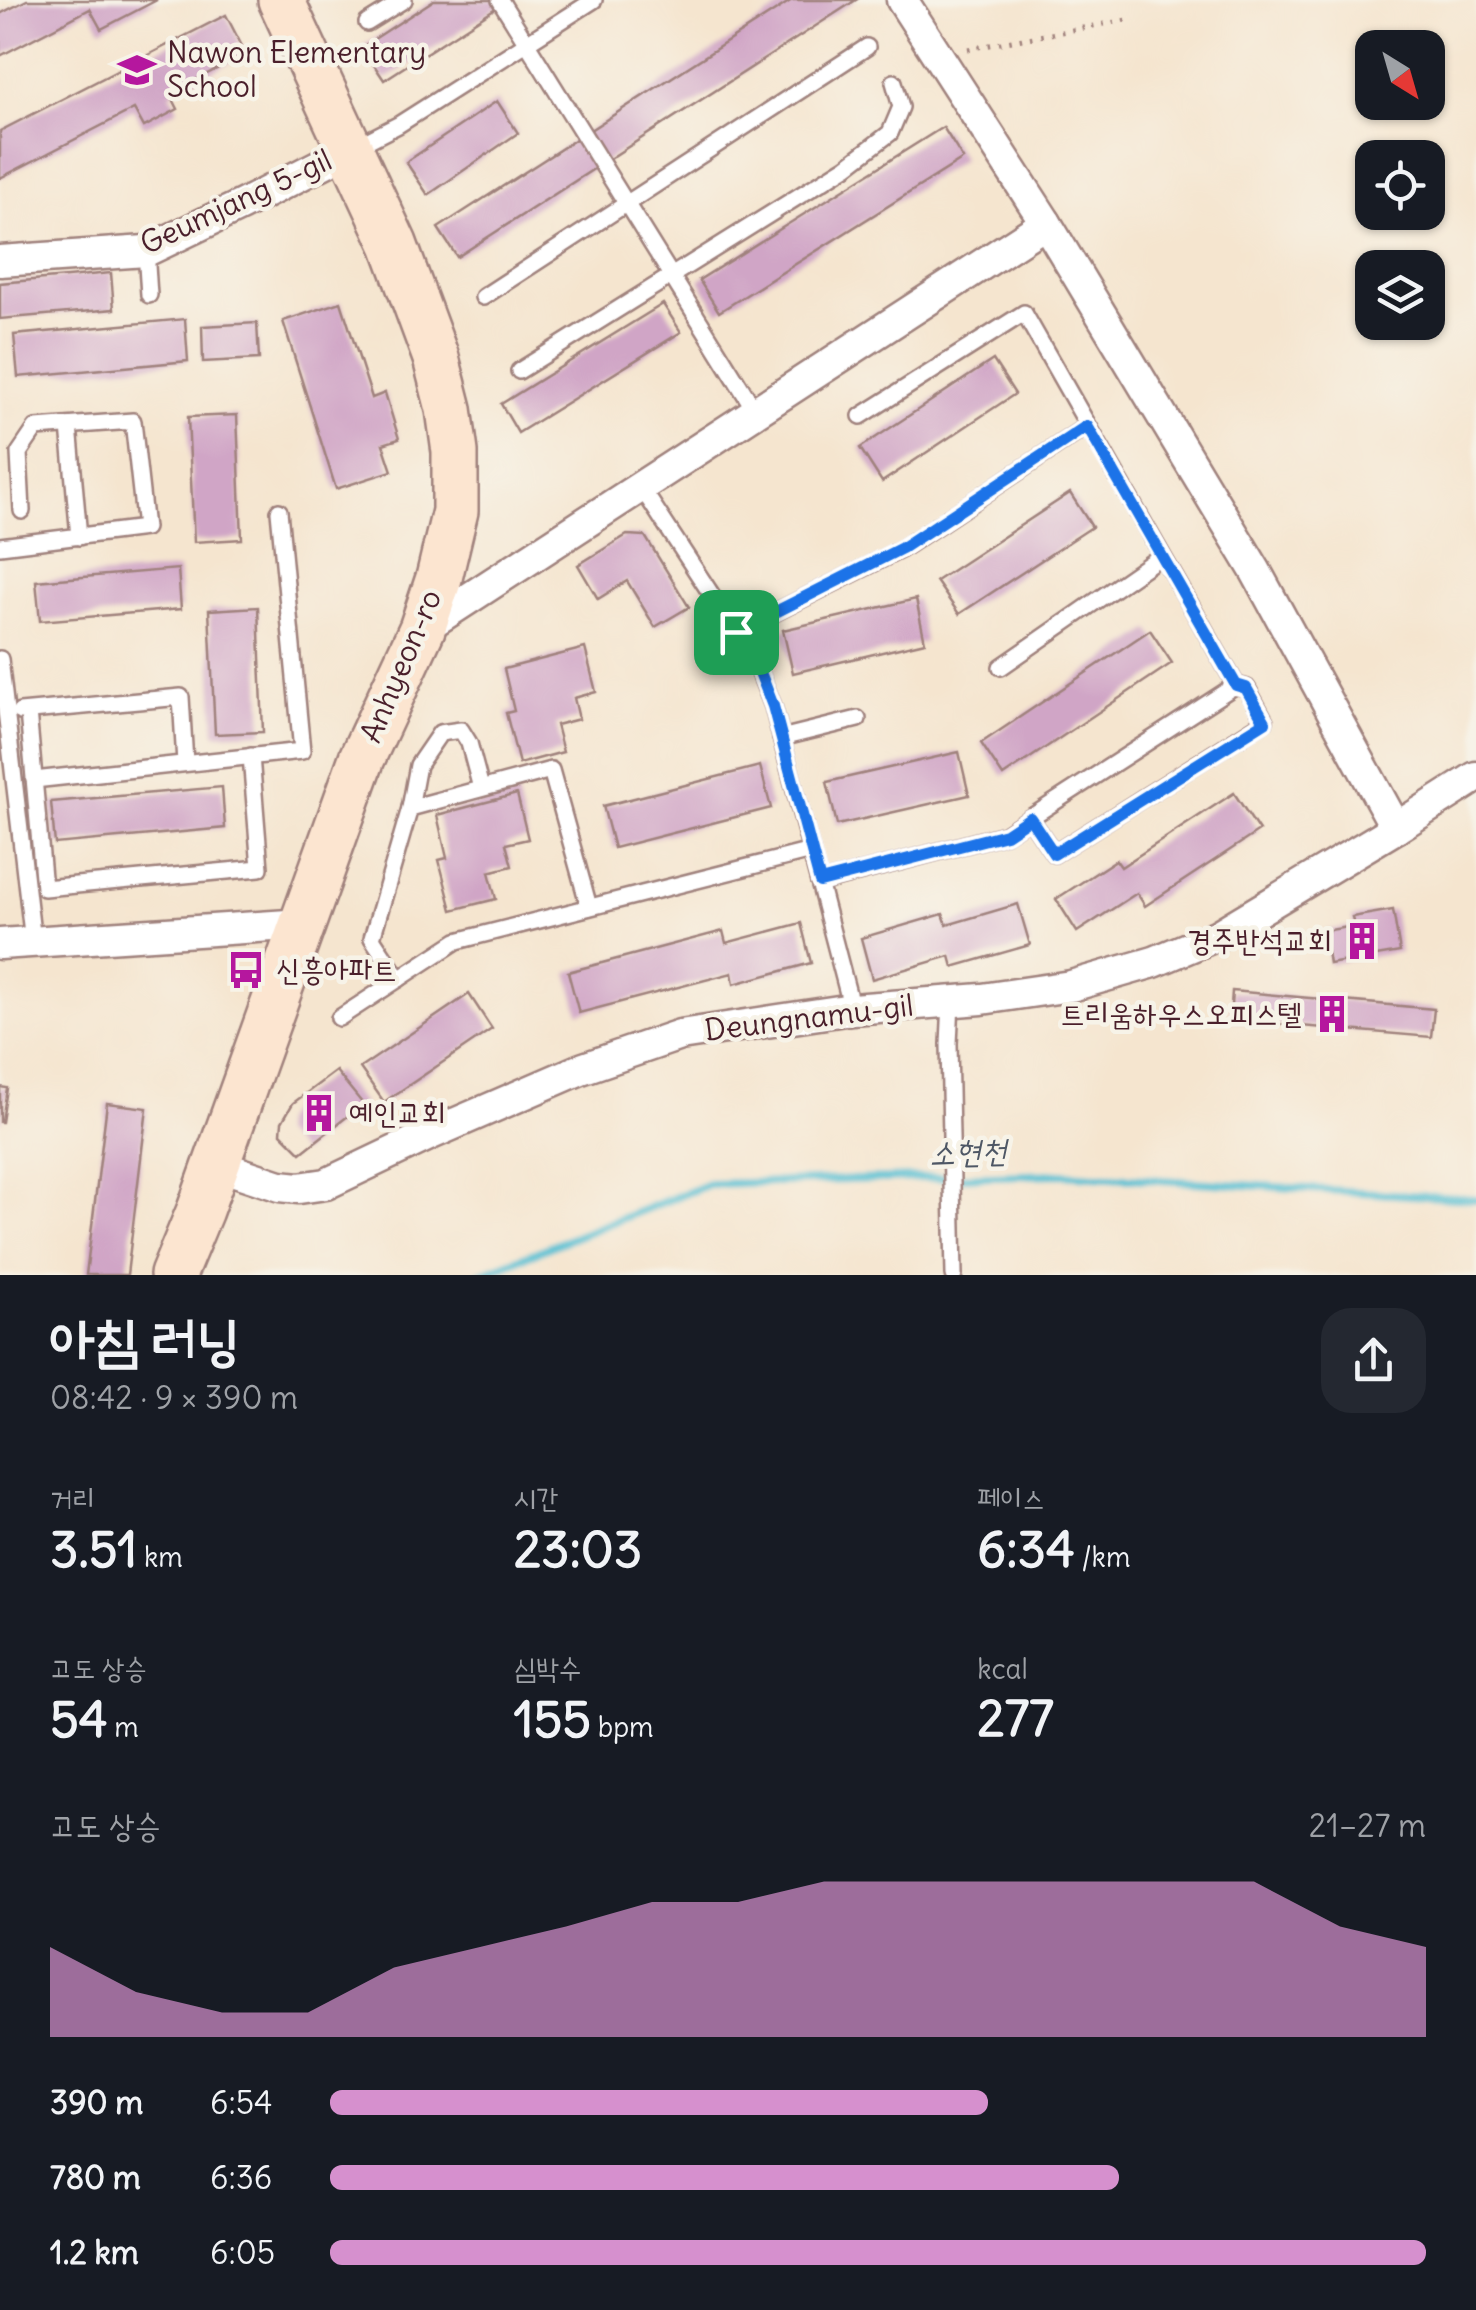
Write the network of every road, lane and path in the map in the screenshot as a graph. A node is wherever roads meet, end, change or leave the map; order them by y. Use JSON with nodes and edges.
{"nodes":[{"id":1,"x":281,"y":0,"type":"edge"},
{"id":2,"x":404,"y":0,"type":"edge"},
{"id":3,"x":500,"y":0,"type":"edge"},
{"id":4,"x":594,"y":0,"type":"edge"},
{"id":5,"x":902,"y":0,"type":"edge"},
{"id":6,"x":1132,"y":19,"type":"dead end"},
{"id":7,"x":367,"y":24,"type":"dead end"},
{"id":8,"x":526,"y":44,"type":"junction"},
{"id":9,"x":867,"y":47,"type":"dead end"},
{"id":10,"x":937,"y":55,"type":"junction"},
{"id":11,"x":894,"y":82,"type":"dead end"},
{"id":12,"x":351,"y":149,"type":"junction"},
{"id":13,"x":625,"y":204,"type":"junction"},
{"id":14,"x":1046,"y":224,"type":"junction"},
{"id":15,"x":146,"y":251,"type":"junction"},
{"id":16,"x":0,"y":261,"type":"edge"},
{"id":17,"x":670,"y":276,"type":"junction"},
{"id":18,"x":149,"y":295,"type":"dead end"},
{"id":19,"x":483,"y":297,"type":"dead end"},
{"id":20,"x":519,"y":371,"type":"dead end"},
{"id":21,"x":756,"y":412,"type":"junction"},
{"id":22,"x":861,"y":416,"type":"dead end"},
{"id":23,"x":69,"y":426,"type":"junction"},
{"id":24,"x":1087,"y":426,"type":"junction"},
{"id":25,"x":640,"y":488,"type":"junction"},
{"id":26,"x":22,"y":511,"type":"dead end"},
{"id":27,"x":279,"y":511,"type":"dead end"},
{"id":28,"x":79,"y":536,"type":"junction"},
{"id":29,"x":0,"y":546,"type":"edge"},
{"id":30,"x":1160,"y":556,"type":"junction"},
{"id":31,"x":422,"y":630,"type":"junction"},
{"id":32,"x":736,"y":632,"type":"junction"},
{"id":33,"x":0,"y":659,"type":"edge"},
{"id":34,"x":1001,"y":668,"type":"dead end"},
{"id":35,"x":1236,"y":685,"type":"junction"},
{"id":36,"x":28,"y":712,"type":"junction"},
{"id":37,"x":6,"y":714,"type":"junction"},
{"id":38,"x":858,"y":719,"type":"dead end"},
{"id":39,"x":781,"y":738,"type":"junction"},
{"id":40,"x":5,"y":747,"type":"edge"},
{"id":41,"x":251,"y":756,"type":"junction"},
{"id":42,"x":185,"y":763,"type":"junction"},
{"id":43,"x":1476,"y":777,"type":"edge"},
{"id":44,"x":34,"y":780,"type":"junction"},
{"id":45,"x":482,"y":788,"type":"junction"},
{"id":46,"x":410,"y":808,"type":"junction"},
{"id":47,"x":1030,"y":818,"type":"junction"},
{"id":48,"x":1396,"y":828,"type":"junction"},
{"id":49,"x":811,"y":851,"type":"junction"},
{"id":50,"x":820,"y":882,"type":"junction"},
{"id":51,"x":589,"y":907,"type":"junction"},
{"id":52,"x":303,"y":924,"type":"junction"},
{"id":53,"x":33,"y":942,"type":"junction"},
{"id":54,"x":0,"y":944,"type":"edge"},
{"id":55,"x":399,"y":979,"type":"junction"},
{"id":56,"x":950,"y":1001,"type":"junction"},
{"id":57,"x":852,"y":1009,"type":"junction"},
{"id":58,"x":339,"y":1018,"type":"dead end"},
{"id":59,"x":216,"y":1165,"type":"junction"},
{"id":60,"x":173,"y":1275,"type":"edge"},
{"id":61,"x":954,"y":1275,"type":"edge"}],
"edges":[{"from":1,"to":12,"type":"street","name":"Anhyeon-ro"},
{"from":2,"to":7,"type":"lane"},
{"from":3,"to":8,"type":"lane"},
{"from":4,"to":8,"type":"lane"},
{"from":5,"to":10,"type":"street"},
{"from":6,"to":10,"type":"path"},
{"from":8,"to":12,"type":"lane"},
{"from":8,"to":13,"type":"lane"},
{"from":9,"to":13,"type":"lane"},
{"from":10,"to":14,"type":"street"},
{"from":11,"to":17,"type":"lane"},
{"from":12,"to":15,"type":"street","name":"Geumjang 5-gil"},
{"from":12,"to":31,"type":"street","name":"Anhyeon-ro"},
{"from":13,"to":17,"type":"lane"},
{"from":13,"to":19,"type":"lane"},
{"from":14,"to":21,"type":"street"},
{"from":14,"to":48,"type":"street"},
{"from":15,"to":16,"type":"street","name":"Geumjang 5-gil"},
{"from":15,"to":18,"type":"lane"},
{"from":17,"to":20,"type":"lane"},
{"from":17,"to":21,"type":"lane"},
{"from":21,"to":25,"type":"street"},
{"from":22,"to":24,"type":"lane"},
{"from":23,"to":26,"type":"lane"},
{"from":23,"to":28,"type":"lane"},
{"from":23,"to":28,"type":"lane"},
{"from":24,"to":30,"type":"lane"},
{"from":24,"to":32,"type":"lane"},
{"from":25,"to":31,"type":"street"},
{"from":25,"to":32,"type":"lane"},
{"from":27,"to":41,"type":"lane"},
{"from":28,"to":29,"type":"lane"},
{"from":30,"to":34,"type":"lane"},
{"from":30,"to":35,"type":"lane"},
{"from":31,"to":52,"type":"street","name":"Anhyeon-ro"},
{"from":32,"to":39,"type":"lane"},
{"from":33,"to":37,"type":"lane"},
{"from":35,"to":47,"type":"lane"},
{"from":35,"to":47,"type":"lane"},
{"from":36,"to":37,"type":"lane"},
{"from":36,"to":42,"type":"lane"},
{"from":36,"to":44,"type":"lane"},
{"from":37,"to":40,"type":"lane"},
{"from":38,"to":39,"type":"lane"},
{"from":39,"to":49,"type":"lane"},
{"from":40,"to":53,"type":"lane"},
{"from":41,"to":42,"type":"lane"},
{"from":41,"to":44,"type":"lane"},
{"from":42,"to":44,"type":"lane"},
{"from":43,"to":48,"type":"street","name":"Deungnamu-gil"},
{"from":45,"to":46,"type":"lane"},
{"from":45,"to":46,"type":"lane"},
{"from":45,"to":51,"type":"lane"},
{"from":46,"to":55,"type":"lane"},
{"from":47,"to":50,"type":"lane"},
{"from":48,"to":56,"type":"street","name":"Deungnamu-gil"},
{"from":49,"to":50,"type":"lane"},
{"from":49,"to":51,"type":"lane"},
{"from":50,"to":57,"type":"lane"},
{"from":51,"to":55,"type":"lane"},
{"from":52,"to":53,"type":"street"},
{"from":52,"to":59,"type":"street","name":"Anhyeon-ro"},
{"from":53,"to":54,"type":"street"},
{"from":55,"to":58,"type":"lane"},
{"from":56,"to":57,"type":"street","name":"Deungnamu-gil"},
{"from":56,"to":61,"type":"lane"},
{"from":57,"to":59,"type":"street","name":"Deungnamu-gil"},
{"from":59,"to":60,"type":"street","name":"Anhyeon-ro"}]}
